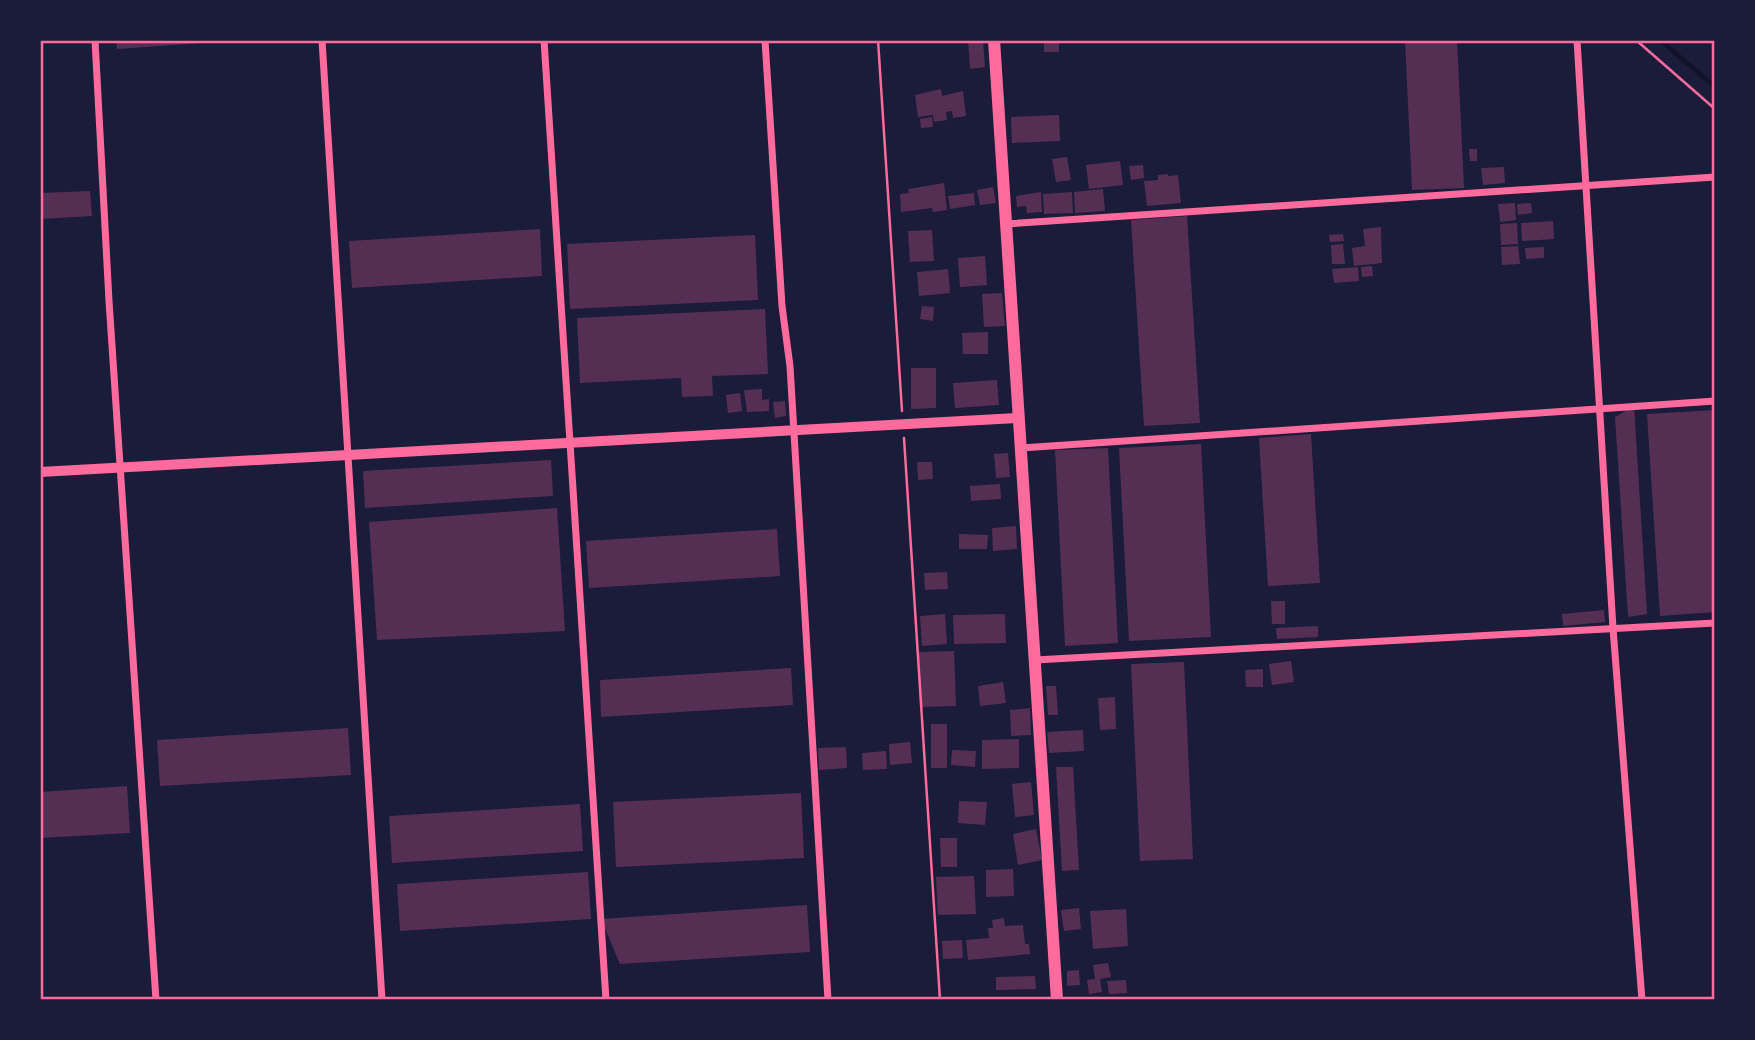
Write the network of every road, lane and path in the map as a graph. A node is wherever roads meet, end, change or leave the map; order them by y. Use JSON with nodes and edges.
{"nodes":[{"id":1,"x":95,"y":40,"type":"edge"},
{"id":2,"x":322,"y":40,"type":"edge"},
{"id":3,"x":544,"y":40,"type":"edge"},
{"id":4,"x":765,"y":40,"type":"edge"},
{"id":5,"x":878,"y":40,"type":"edge"},
{"id":6,"x":995,"y":40,"type":"edge"},
{"id":7,"x":1577,"y":40,"type":"edge"},
{"id":8,"x":1636,"y":40,"type":"edge"},
{"id":9,"x":1715,"y":109,"type":"edge"},
{"id":10,"x":1715,"y":177,"type":"edge"},
{"id":11,"x":1587,"y":187,"type":"junction"},
{"id":12,"x":1006,"y":224,"type":"junction"},
{"id":13,"x":1715,"y":401,"type":"edge"},
{"id":14,"x":1600,"y":409,"type":"junction"},
{"id":15,"x":1017,"y":418,"type":"junction"},
{"id":16,"x":903,"y":424,"type":"junction"},
{"id":17,"x":794,"y":430,"type":"junction"},
{"id":18,"x":570,"y":442,"type":"junction"},
{"id":19,"x":1019,"y":448,"type":"junction"},
{"id":20,"x":348,"y":454,"type":"junction"},
{"id":21,"x":122,"y":467,"type":"junction"},
{"id":22,"x":40,"y":472,"type":"edge"},
{"id":23,"x":1715,"y":623,"type":"edge"},
{"id":24,"x":1613,"y":628,"type":"junction"},
{"id":25,"x":1035,"y":660,"type":"junction"},
{"id":26,"x":156,"y":1000,"type":"edge"},
{"id":27,"x":382,"y":1000,"type":"edge"},
{"id":28,"x":606,"y":1000,"type":"edge"},
{"id":29,"x":828,"y":1000,"type":"edge"},
{"id":30,"x":940,"y":1000,"type":"edge"},
{"id":31,"x":1057,"y":1000,"type":"edge"},
{"id":32,"x":1642,"y":1000,"type":"edge"}],
"edges":[{"from":1,"to":21,"type":"street"},
{"from":2,"to":20,"type":"street"},
{"from":3,"to":18,"type":"street"},
{"from":4,"to":17,"type":"street"},
{"from":5,"to":16,"type":"path"},
{"from":6,"to":12,"type":"main road"},
{"from":7,"to":11,"type":"street"},
{"from":8,"to":9,"type":"path"},
{"from":10,"to":11,"type":"street"},
{"from":11,"to":12,"type":"street"},
{"from":11,"to":14,"type":"street"},
{"from":12,"to":15,"type":"main road"},
{"from":13,"to":14,"type":"street"},
{"from":14,"to":19,"type":"street"},
{"from":14,"to":24,"type":"street"},
{"from":15,"to":16,"type":"street"},
{"from":15,"to":19,"type":"main road"},
{"from":16,"to":17,"type":"street"},
{"from":16,"to":30,"type":"path"},
{"from":17,"to":18,"type":"street"},
{"from":17,"to":29,"type":"street"},
{"from":18,"to":20,"type":"street"},
{"from":18,"to":28,"type":"street"},
{"from":19,"to":25,"type":"main road"},
{"from":20,"to":21,"type":"street"},
{"from":20,"to":27,"type":"street"},
{"from":21,"to":22,"type":"street"},
{"from":21,"to":26,"type":"street"},
{"from":23,"to":24,"type":"street"},
{"from":24,"to":25,"type":"street"},
{"from":24,"to":32,"type":"street"},
{"from":25,"to":31,"type":"main road"}]}
